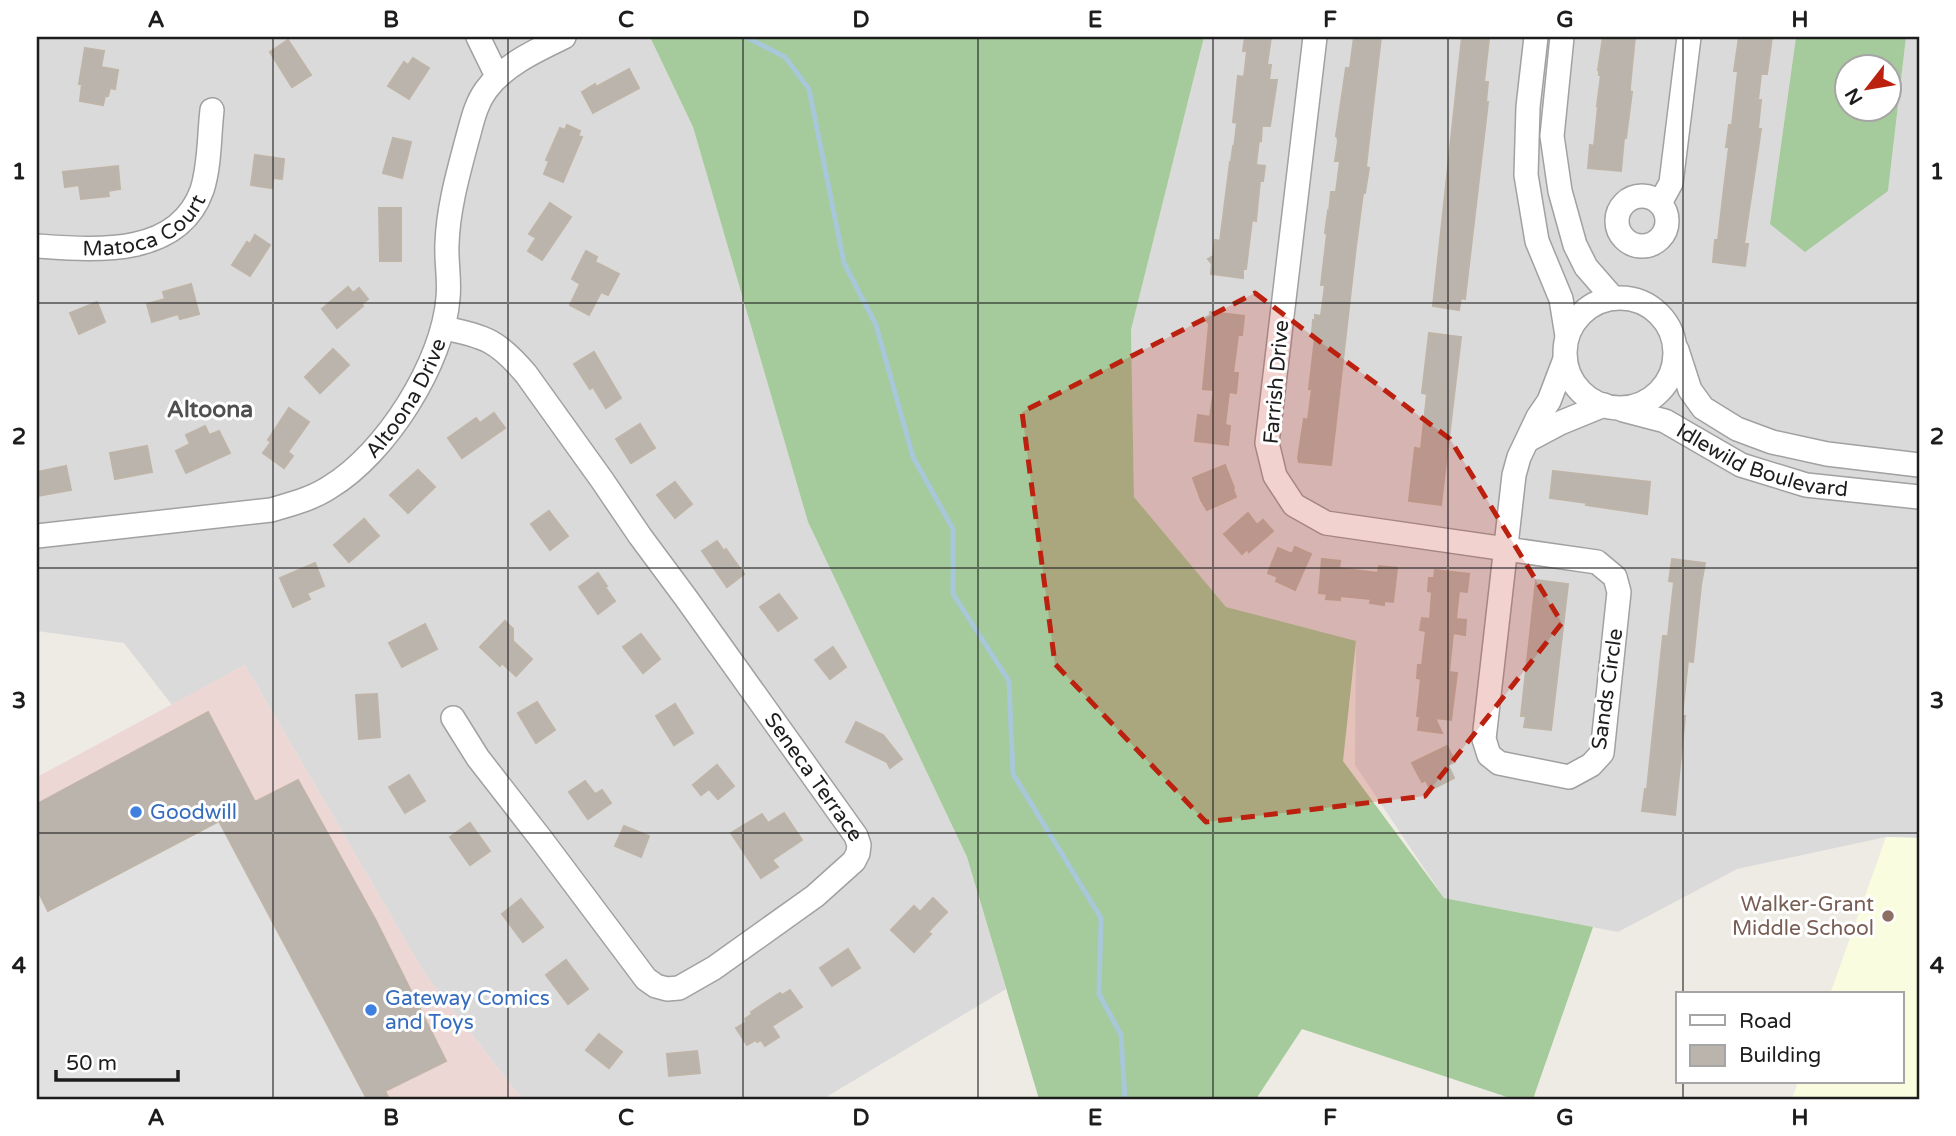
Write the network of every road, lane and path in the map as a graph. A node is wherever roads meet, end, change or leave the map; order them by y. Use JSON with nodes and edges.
{"nodes":[{"id":1,"x":478,"y":37,"type":"edge"},
{"id":2,"x":564,"y":37,"type":"edge"},
{"id":3,"x":1315,"y":37,"type":"edge"},
{"id":4,"x":1536,"y":37,"type":"edge"},
{"id":5,"x":1562,"y":37,"type":"edge"},
{"id":6,"x":1689,"y":37,"type":"edge"},
{"id":7,"x":497,"y":76,"type":"junction"},
{"id":8,"x":212,"y":110,"type":"dead end"},
{"id":9,"x":1660,"y":203,"type":"dead end"},
{"id":10,"x":37,"y":246,"type":"edge"},
{"id":11,"x":1613,"y":298,"type":"junction"},
{"id":12,"x":444,"y":328,"type":"junction"},
{"id":13,"x":1674,"y":343,"type":"junction"},
{"id":14,"x":1566,"y":347,"type":"junction"},
{"id":15,"x":1608,"y":406,"type":"junction"},
{"id":16,"x":1528,"y":440,"type":"junction"},
{"id":17,"x":1919,"y":465,"type":"edge"},
{"id":18,"x":1919,"y":498,"type":"edge"},
{"id":19,"x":37,"y":537,"type":"edge"},
{"id":20,"x":1507,"y":549,"type":"junction"},
{"id":21,"x":453,"y":718,"type":"dead end"}],
"edges":[{"from":1,"to":7,"type":"street"},
{"from":2,"to":7,"type":"street","name":"Altoona Drive"},
{"from":3,"to":20,"type":"street","name":"Farrish Drive"},
{"from":4,"to":14,"type":"street"},
{"from":5,"to":11,"type":"street"},
{"from":6,"to":9,"type":"street"},
{"from":7,"to":12,"type":"street","name":"Altoona Drive"},
{"from":8,"to":10,"type":"street","name":"Matoca Court"},
{"from":11,"to":13,"type":"street"},
{"from":11,"to":14,"type":"street"},
{"from":12,"to":19,"type":"street","name":"Altoona Drive"},
{"from":12,"to":21,"type":"street","name":"Seneca Terrace"},
{"from":13,"to":15,"type":"street"},
{"from":13,"to":17,"type":"street","name":"Idlewild Boulevard"},
{"from":14,"to":15,"type":"street"},
{"from":14,"to":16,"type":"street","name":"Sands Circle"},
{"from":15,"to":16,"type":"street"},
{"from":15,"to":18,"type":"street","name":"Idlewild Boulevard"},
{"from":16,"to":20,"type":"street","name":"Sands Circle"},
{"from":20,"to":20,"type":"street","name":"Sands Circle"}]}
